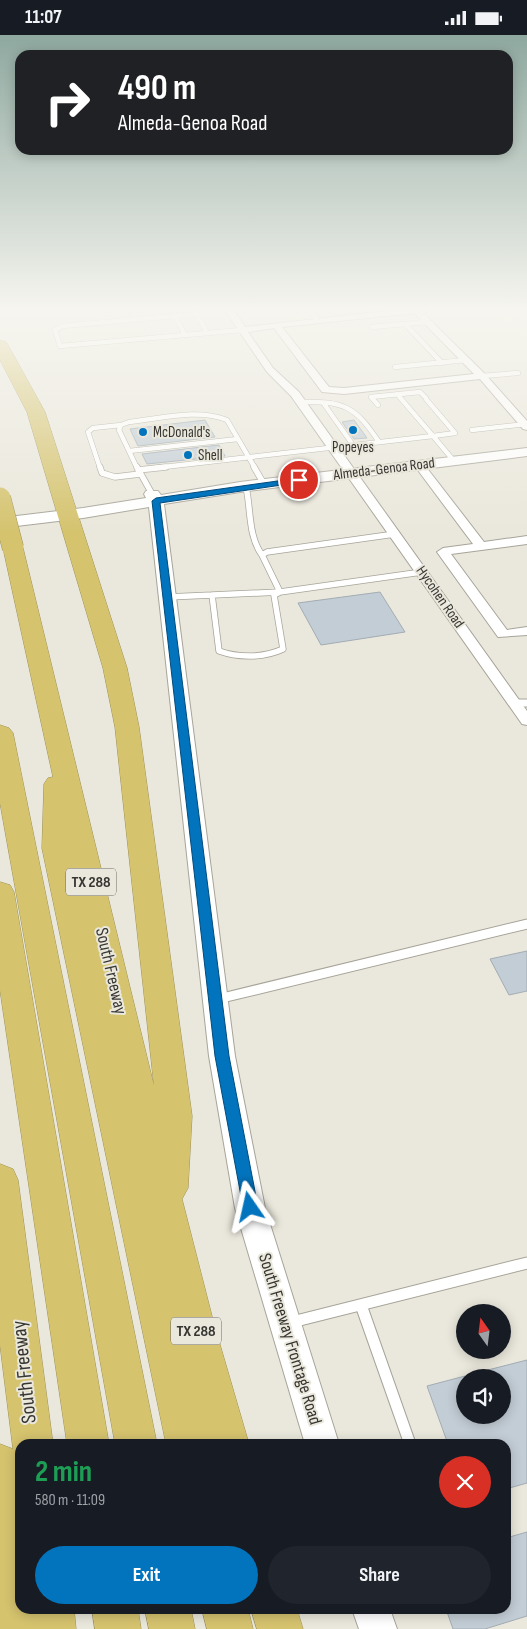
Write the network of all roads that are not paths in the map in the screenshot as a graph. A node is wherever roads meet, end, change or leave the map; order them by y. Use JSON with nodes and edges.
{"nodes":[{"id":1,"x":21,"y":383,"type":"edge"},
{"id":2,"x":283,"y":383,"type":"edge"},
{"id":3,"x":316,"y":383,"type":"edge"},
{"id":4,"x":414,"y":383,"type":"edge"},
{"id":5,"x":489,"y":383,"type":"edge"},
{"id":6,"x":397,"y":394,"type":"junction"},
{"id":7,"x":300,"y":402,"type":"junction"},
{"id":8,"x":324,"y":404,"type":"junction"},
{"id":9,"x":378,"y":405,"type":"dead end"},
{"id":10,"x":121,"y":425,"type":"junction"},
{"id":11,"x":526,"y":425,"type":"edge"},
{"id":12,"x":472,"y":430,"type":"dead end"},
{"id":13,"x":399,"y":432,"type":"dead end"},
{"id":14,"x":433,"y":436,"type":"junction"},
{"id":15,"x":238,"y":439,"type":"junction"},
{"id":16,"x":404,"y":439,"type":"junction"},
{"id":17,"x":379,"y":442,"type":"junction"},
{"id":18,"x":353,"y":445,"type":"junction"},
{"id":19,"x":332,"y":447,"type":"junction"},
{"id":20,"x":129,"y":451,"type":"junction"},
{"id":21,"x":527,"y":452,"type":"edge"},
{"id":22,"x":248,"y":456,"type":"junction"},
{"id":23,"x":454,"y":461,"type":"junction"},
{"id":24,"x":419,"y":465,"type":"junction"},
{"id":25,"x":352,"y":473,"type":"junction"},
{"id":26,"x":264,"y":484,"type":"junction"},
{"id":27,"x":146,"y":485,"type":"junction"},
{"id":28,"x":243,"y":487,"type":"junction"},
{"id":29,"x":0,"y":498,"type":"edge"},
{"id":30,"x":0,"y":508,"type":"edge"},
{"id":31,"x":65,"y":508,"type":"junction"},
{"id":32,"x":0,"y":523,"type":"edge"},
{"id":33,"x":395,"y":534,"type":"junction"},
{"id":34,"x":527,"y":540,"type":"edge"},
{"id":35,"x":481,"y":546,"type":"junction"},
{"id":36,"x":262,"y":555,"type":"junction"},
{"id":37,"x":422,"y":572,"type":"junction"},
{"id":38,"x":280,"y":592,"type":"junction"},
{"id":39,"x":212,"y":595,"type":"junction"},
{"id":40,"x":168,"y":597,"type":"junction"},
{"id":41,"x":527,"y":631,"type":"edge"},
{"id":42,"x":521,"y":703,"type":"edge"},
{"id":43,"x":527,"y":721,"type":"edge"},
{"id":44,"x":0,"y":733,"type":"edge"},
{"id":45,"x":58,"y":740,"type":"junction"},
{"id":46,"x":0,"y":896,"type":"edge"},
{"id":47,"x":527,"y":925,"type":"edge"},
{"id":48,"x":216,"y":999,"type":"junction"},
{"id":49,"x":0,"y":1180,"type":"edge"},
{"id":50,"x":168,"y":1217,"type":"junction"},
{"id":51,"x":527,"y":1263,"type":"edge"},
{"id":52,"x":361,"y":1305,"type":"junction"},
{"id":53,"x":285,"y":1324,"type":"junction"},
{"id":54,"x":31,"y":1439,"type":"edge"},
{"id":55,"x":87,"y":1439,"type":"edge"},
{"id":56,"x":135,"y":1439,"type":"edge"},
{"id":57,"x":186,"y":1439,"type":"edge"},
{"id":58,"x":227,"y":1439,"type":"edge"},
{"id":59,"x":320,"y":1439,"type":"edge"},
{"id":60,"x":408,"y":1439,"type":"edge"},
{"id":61,"x":0,"y":1465,"type":"edge"},
{"id":62,"x":15,"y":1608,"type":"edge"},
{"id":63,"x":16,"y":1614,"type":"edge"},
{"id":64,"x":52,"y":1614,"type":"edge"},
{"id":65,"x":116,"y":1614,"type":"edge"},
{"id":66,"x":169,"y":1614,"type":"edge"},
{"id":67,"x":226,"y":1614,"type":"edge"},
{"id":68,"x":276,"y":1614,"type":"edge"},
{"id":69,"x":374,"y":1614,"type":"edge"},
{"id":70,"x":17,"y":1629,"type":"edge"},
{"id":71,"x":53,"y":1629,"type":"edge"},
{"id":72,"x":118,"y":1629,"type":"edge"},
{"id":73,"x":172,"y":1629,"type":"edge"},
{"id":74,"x":230,"y":1629,"type":"edge"},
{"id":75,"x":280,"y":1629,"type":"edge"},
{"id":76,"x":378,"y":1629,"type":"edge"}],
"edges":[{"from":1,"to":31,"type":"highway"},
{"from":2,"to":7,"type":"street","name":"Hycohen Road"},
{"from":3,"to":4,"type":"street"},
{"from":5,"to":11,"type":"street"},
{"from":6,"to":9,"type":"lane"},
{"from":6,"to":14,"type":"lane"},
{"from":6,"to":14,"type":"lane"},
{"from":7,"to":8,"type":"lane"},
{"from":7,"to":19,"type":"street","name":"Hycohen Road"},
{"from":8,"to":17,"type":"lane"},
{"from":8,"to":18,"type":"lane"},
{"from":10,"to":15,"type":"lane"},
{"from":10,"to":20,"type":"lane"},
{"from":10,"to":27,"type":"lane"},
{"from":11,"to":12,"type":"lane"},
{"from":13,"to":16,"type":"lane"},
{"from":14,"to":16,"type":"lane"},
{"from":14,"to":23,"type":"lane"},
{"from":15,"to":20,"type":"lane"},
{"from":15,"to":22,"type":"lane"},
{"from":16,"to":17,"type":"lane"},
{"from":17,"to":18,"type":"lane"},
{"from":18,"to":19,"type":"lane"},
{"from":19,"to":22,"type":"lane"},
{"from":19,"to":25,"type":"street","name":"Hycohen Road"},
{"from":20,"to":27,"type":"lane"},
{"from":21,"to":23,"type":"main road","name":"Almeda-Genoa Road"},
{"from":22,"to":26,"type":"lane"},
{"from":22,"to":27,"type":"lane"},
{"from":23,"to":24,"type":"main road","name":"Almeda-Genoa Road"},
{"from":24,"to":25,"type":"main road","name":"Almeda-Genoa Road"},
{"from":24,"to":35,"type":"street"},
{"from":25,"to":26,"type":"main road","name":"Almeda-Genoa Road"},
{"from":25,"to":33,"type":"street","name":"Hycohen Road"},
{"from":26,"to":28,"type":"main road","name":"Almeda-Genoa Road"},
{"from":27,"to":28,"type":"main road","name":"Almeda-Genoa Road"},
{"from":27,"to":31,"type":"main road","name":"Almeda-Genoa Road"},
{"from":27,"to":40,"type":"main road","name":"South Freeway Frontage Road"},
{"from":28,"to":36,"type":"lane"},
{"from":29,"to":45,"type":"highway","name":"South Freeway","number":"TX 288","bridge":true},
{"from":30,"to":31,"type":"main road","name":"Almeda-Genoa Road"},
{"from":31,"to":32,"type":"main road","name":"Almeda-Genoa Road"},
{"from":31,"to":50,"type":"highway"},
{"from":33,"to":36,"type":"lane"},
{"from":33,"to":37,"type":"street","name":"Hycohen Road"},
{"from":34,"to":35,"type":"street"},
{"from":35,"to":41,"type":"street"},
{"from":36,"to":38,"type":"lane"},
{"from":37,"to":38,"type":"lane"},
{"from":37,"to":42,"type":"street","name":"Hycohen Road"},
{"from":38,"to":39,"type":"lane"},
{"from":38,"to":39,"type":"lane"},
{"from":39,"to":40,"type":"lane"},
{"from":40,"to":48,"type":"main road","name":"South Freeway Frontage Road"},
{"from":42,"to":43,"type":"street","name":"Hycohen Road"},
{"from":44,"to":56,"type":"highway"},
{"from":45,"to":50,"type":"highway","name":"South Freeway","number":"TX 288"},
{"from":45,"to":57,"type":"highway"},
{"from":46,"to":55,"type":"highway"},
{"from":47,"to":48,"type":"lane"},
{"from":48,"to":53,"type":"main road","name":"South Freeway Frontage Road"},
{"from":49,"to":54,"type":"highway","name":"South Freeway"},
{"from":50,"to":58,"type":"highway","name":"South Freeway","number":"TX 288"},
{"from":51,"to":52,"type":"lane"},
{"from":52,"to":53,"type":"lane"},
{"from":52,"to":60,"type":"lane"},
{"from":53,"to":59,"type":"main road","name":"South Freeway Frontage Road"},
{"from":61,"to":62,"type":"highway"},
{"from":63,"to":70,"type":"highway"},
{"from":64,"to":71,"type":"highway"},
{"from":65,"to":72,"type":"highway"},
{"from":66,"to":73,"type":"highway"},
{"from":67,"to":74,"type":"highway"},
{"from":68,"to":75,"type":"highway"},
{"from":69,"to":76,"type":"main road"}]}
